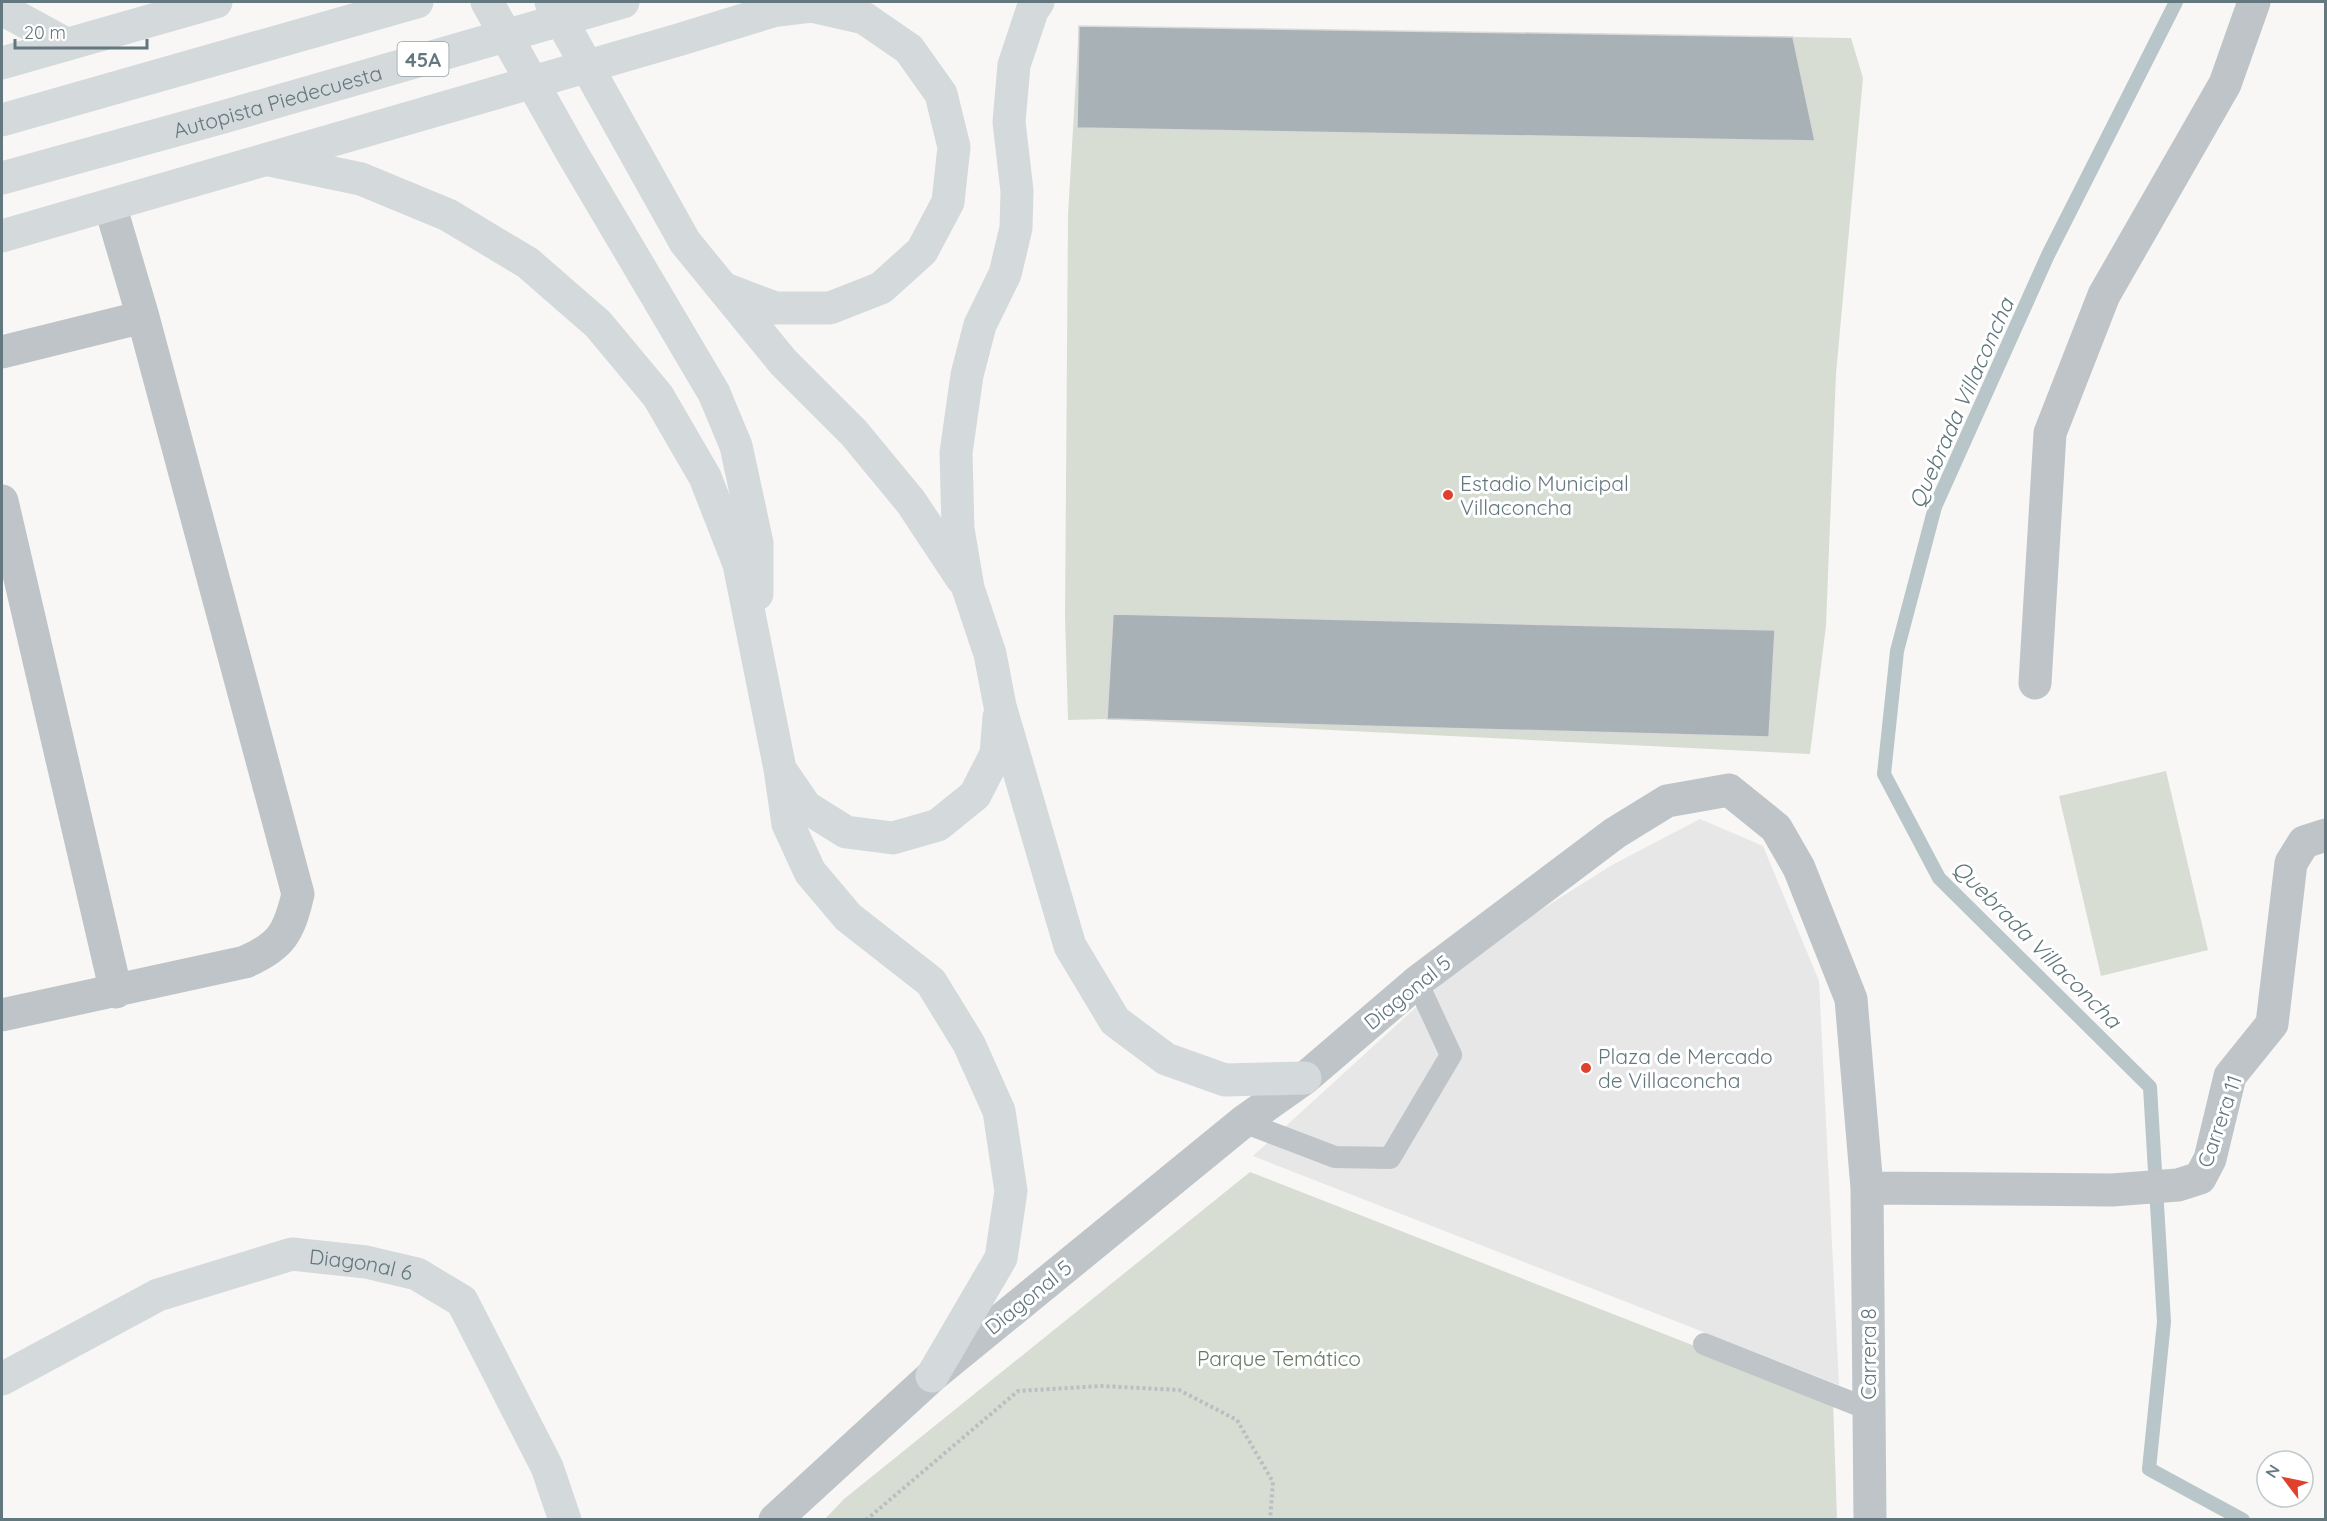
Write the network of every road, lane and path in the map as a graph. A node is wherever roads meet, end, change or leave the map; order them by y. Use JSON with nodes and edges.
{"nodes":[{"id":1,"x":216,"y":2,"type":"edge"},
{"id":2,"x":417,"y":2,"type":"edge"},
{"id":3,"x":487,"y":2,"type":"edge"},
{"id":4,"x":551,"y":2,"type":"edge"},
{"id":5,"x":623,"y":2,"type":"edge"},
{"id":6,"x":802,"y":2,"type":"edge"},
{"id":7,"x":1038,"y":2,"type":"edge"},
{"id":8,"x":2254,"y":2,"type":"edge"},
{"id":9,"x":2,"y":9,"type":"edge"},
{"id":10,"x":756,"y":14,"type":"junction"},
{"id":11,"x":66,"y":44,"type":"junction"},
{"id":12,"x":2,"y":63,"type":"edge"},
{"id":13,"x":2,"y":120,"type":"edge"},
{"id":14,"x":270,"y":160,"type":"junction"},
{"id":15,"x":2,"y":178,"type":"edge"},
{"id":16,"x":110,"y":205,"type":"junction"},
{"id":17,"x":2,"y":236,"type":"edge"},
{"id":18,"x":724,"y":289,"type":"junction"},
{"id":19,"x":143,"y":317,"type":"junction"},
{"id":20,"x":2,"y":352,"type":"edge"},
{"id":21,"x":2,"y":501,"type":"edge"},
{"id":22,"x":968,"y":588,"type":"junction"},
{"id":23,"x":757,"y":656,"type":"junction"},
{"id":24,"x":2035,"y":683,"type":"dead end"},
{"id":25,"x":1000,"y":706,"type":"junction"},
{"id":26,"x":780,"y":769,"type":"junction"},
{"id":27,"x":2325,"y":835,"type":"edge"},
{"id":28,"x":1417,"y":982,"type":"junction"},
{"id":29,"x":116,"y":992,"type":"junction"},
{"id":30,"x":2,"y":1015,"type":"edge"},
{"id":31,"x":1305,"y":1078,"type":"junction"},
{"id":32,"x":1244,"y":1122,"type":"junction"},
{"id":33,"x":1867,"y":1188,"type":"junction"},
{"id":34,"x":1704,"y":1344,"type":"dead end"},
{"id":35,"x":932,"y":1376,"type":"junction"},
{"id":36,"x":2,"y":1379,"type":"edge"},
{"id":37,"x":1868,"y":1409,"type":"junction"},
{"id":38,"x":565,"y":1520,"type":"edge"},
{"id":39,"x":775,"y":1520,"type":"edge"},
{"id":40,"x":866,"y":1520,"type":"edge"},
{"id":41,"x":1270,"y":1520,"type":"edge"},
{"id":42,"x":1870,"y":1520,"type":"edge"}],
"edges":[{"from":1,"to":11,"type":"main road"},
{"from":2,"to":13,"type":"main road"},
{"from":3,"to":23,"type":"main road"},
{"from":4,"to":18,"type":"main road"},
{"from":5,"to":15,"type":"main road","name":"Autopista Piedecuesta","number":"45A"},
{"from":6,"to":10,"type":"main road"},
{"from":7,"to":22,"type":"main road"},
{"from":8,"to":24,"type":"street"},
{"from":9,"to":11,"type":"main road"},
{"from":10,"to":14,"type":"main road"},
{"from":10,"to":18,"type":"main road"},
{"from":11,"to":12,"type":"main road"},
{"from":14,"to":16,"type":"main road"},
{"from":14,"to":23,"type":"main road"},
{"from":16,"to":17,"type":"main road"},
{"from":16,"to":19,"type":"street"},
{"from":18,"to":22,"type":"main road"},
{"from":19,"to":20,"type":"street"},
{"from":19,"to":29,"type":"street"},
{"from":21,"to":29,"type":"street"},
{"from":22,"to":25,"type":"main road"},
{"from":23,"to":26,"type":"main road"},
{"from":25,"to":26,"type":"main road"},
{"from":25,"to":31,"type":"main road"},
{"from":26,"to":35,"type":"main road"},
{"from":27,"to":33,"type":"street","name":"Carrera 11"},
{"from":28,"to":31,"type":"street","name":"Diagonal 5"},
{"from":28,"to":32,"type":"lane"},
{"from":28,"to":33,"type":"street","name":"Diagonal 5"},
{"from":29,"to":30,"type":"street"},
{"from":31,"to":32,"type":"street","name":"Diagonal 5"},
{"from":32,"to":35,"type":"street","name":"Diagonal 5"},
{"from":33,"to":37,"type":"street","name":"Carrera 8"},
{"from":34,"to":37,"type":"lane"},
{"from":35,"to":39,"type":"street","name":"Diagonal 5"},
{"from":36,"to":38,"type":"main road","name":"Diagonal 6"},
{"from":37,"to":42,"type":"street","name":"Carrera 8"},
{"from":40,"to":41,"type":"path"}]}
